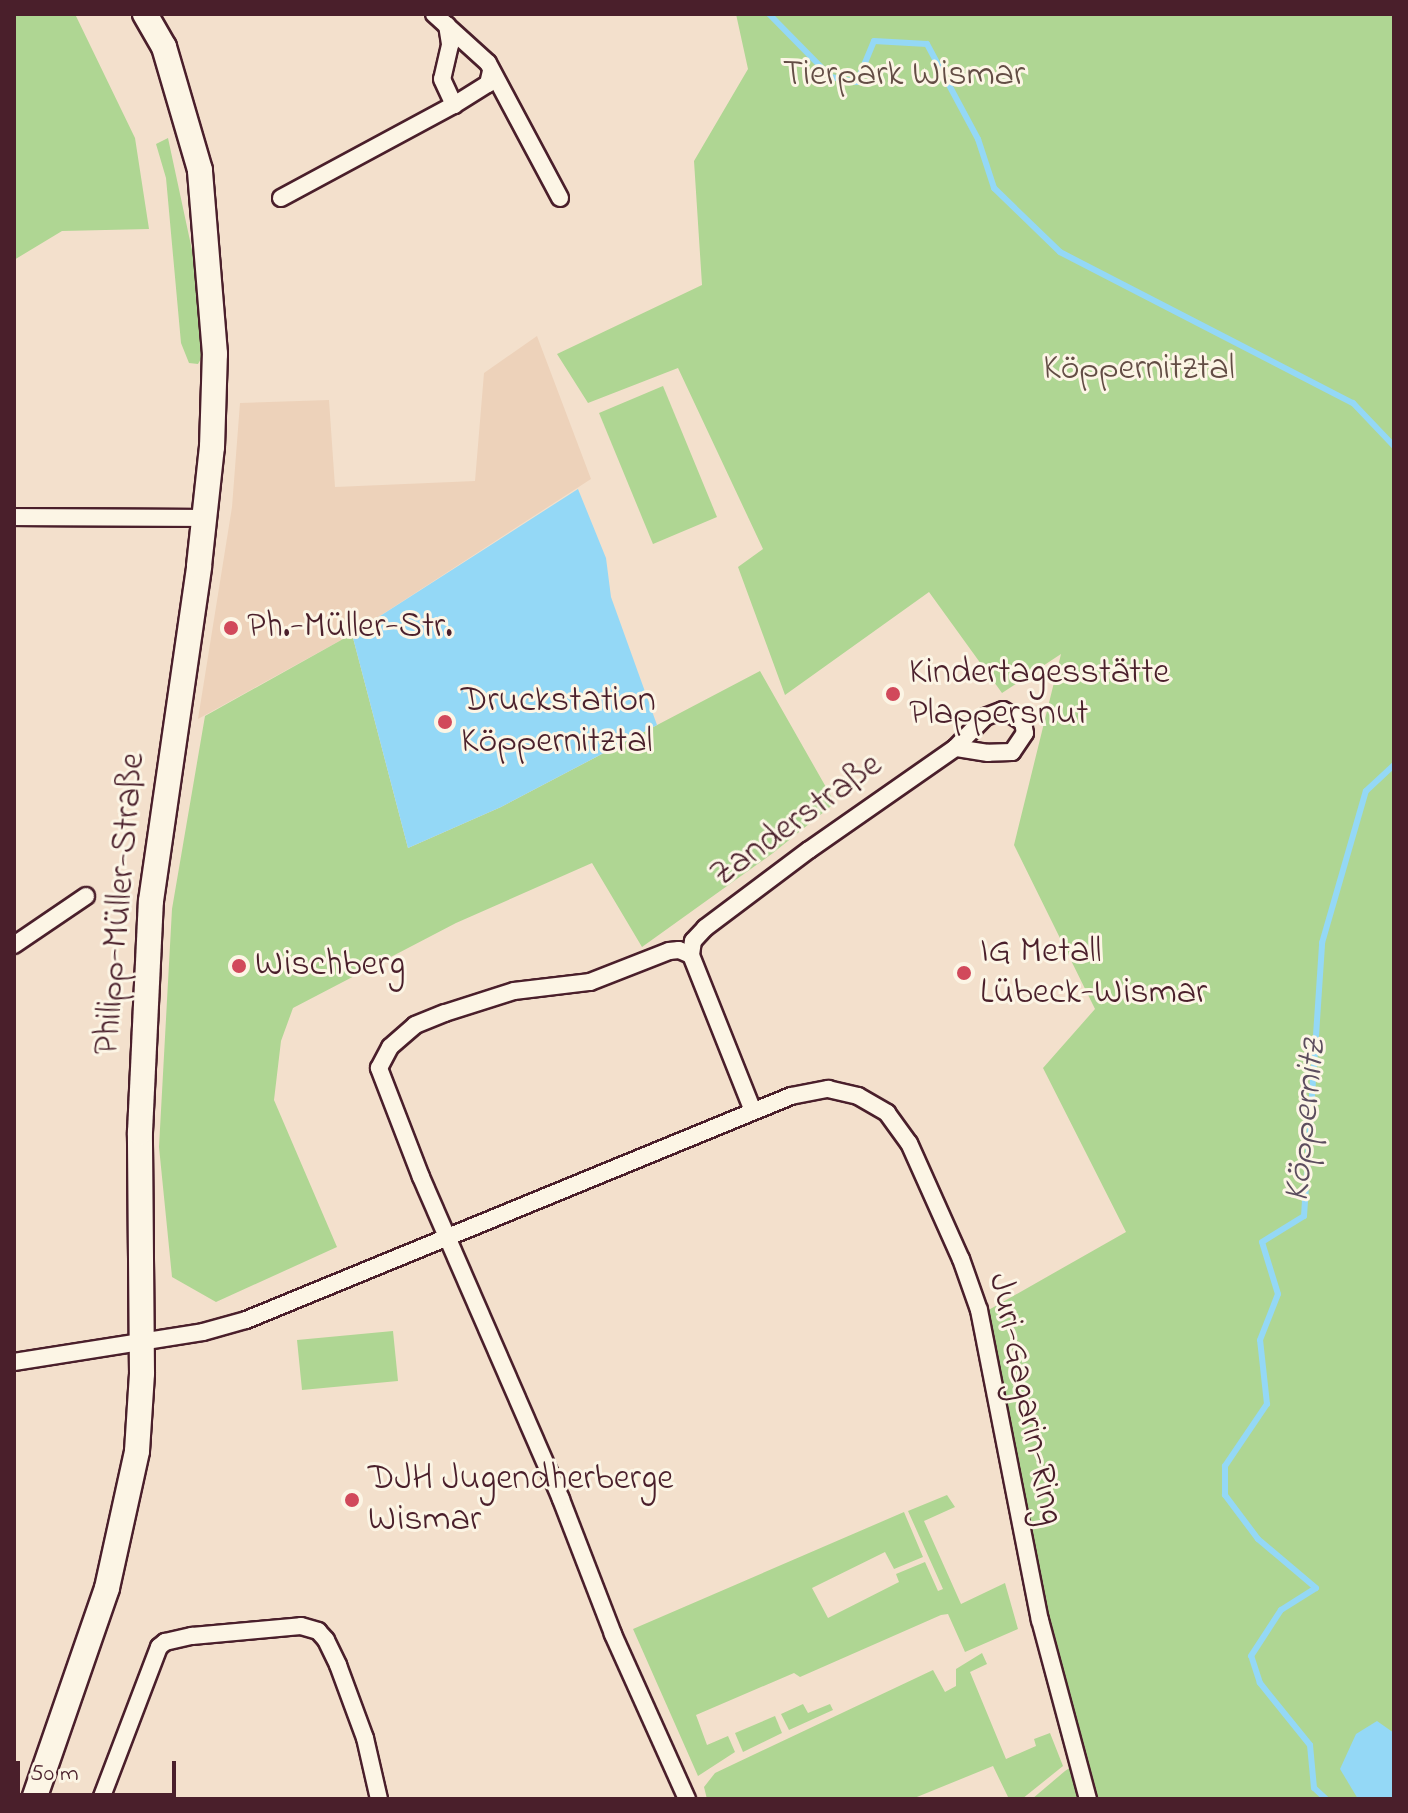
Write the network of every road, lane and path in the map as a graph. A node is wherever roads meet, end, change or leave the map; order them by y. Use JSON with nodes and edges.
{"nodes":[{"id":1,"x":145,"y":14,"type":"edge"},
{"id":2,"x":441,"y":20,"type":"edge"},
{"id":3,"x":491,"y":71,"type":"junction"},
{"id":4,"x":454,"y":105,"type":"junction"},
{"id":5,"x":281,"y":198,"type":"dead end"},
{"id":6,"x":560,"y":198,"type":"dead end"},
{"id":7,"x":14,"y":517,"type":"edge"},
{"id":8,"x":204,"y":518,"type":"junction"},
{"id":9,"x":955,"y":748,"type":"dead end"},
{"id":10,"x":86,"y":896,"type":"dead end"},
{"id":11,"x":14,"y":945,"type":"edge"},
{"id":12,"x":691,"y":955,"type":"junction"},
{"id":13,"x":753,"y":1111,"type":"junction"},
{"id":14,"x":447,"y":1236,"type":"junction"},
{"id":15,"x":141,"y":1341,"type":"junction"},
{"id":16,"x":14,"y":1362,"type":"edge"},
{"id":17,"x":34,"y":1799,"type":"edge"},
{"id":18,"x":101,"y":1799,"type":"edge"},
{"id":19,"x":379,"y":1799,"type":"edge"},
{"id":20,"x":687,"y":1799,"type":"edge"},
{"id":21,"x":1088,"y":1799,"type":"edge"}],
"edges":[{"from":1,"to":8,"type":"street","name":"Philipp-Müller-Straße"},
{"from":2,"to":3,"type":"street"},
{"from":2,"to":4,"type":"street"},
{"from":3,"to":4,"type":"street"},
{"from":3,"to":6,"type":"street"},
{"from":4,"to":5,"type":"street"},
{"from":7,"to":8,"type":"street"},
{"from":8,"to":15,"type":"street","name":"Philipp-Müller-Straße"},
{"from":9,"to":12,"type":"street","name":"Zanderstraße"},
{"from":10,"to":11,"type":"street"},
{"from":12,"to":13,"type":"street"},
{"from":12,"to":14,"type":"street"},
{"from":13,"to":14,"type":"street","name":"Juri-Gagarin-Ring"},
{"from":13,"to":21,"type":"street","name":"Juri-Gagarin-Ring"},
{"from":14,"to":15,"type":"street","name":"Juri-Gagarin-Ring"},
{"from":14,"to":20,"type":"street"},
{"from":15,"to":16,"type":"street","name":"Juri-Gagarin-Ring"},
{"from":15,"to":17,"type":"street","name":"Philipp-Müller-Straße"},
{"from":18,"to":19,"type":"street"}]}
